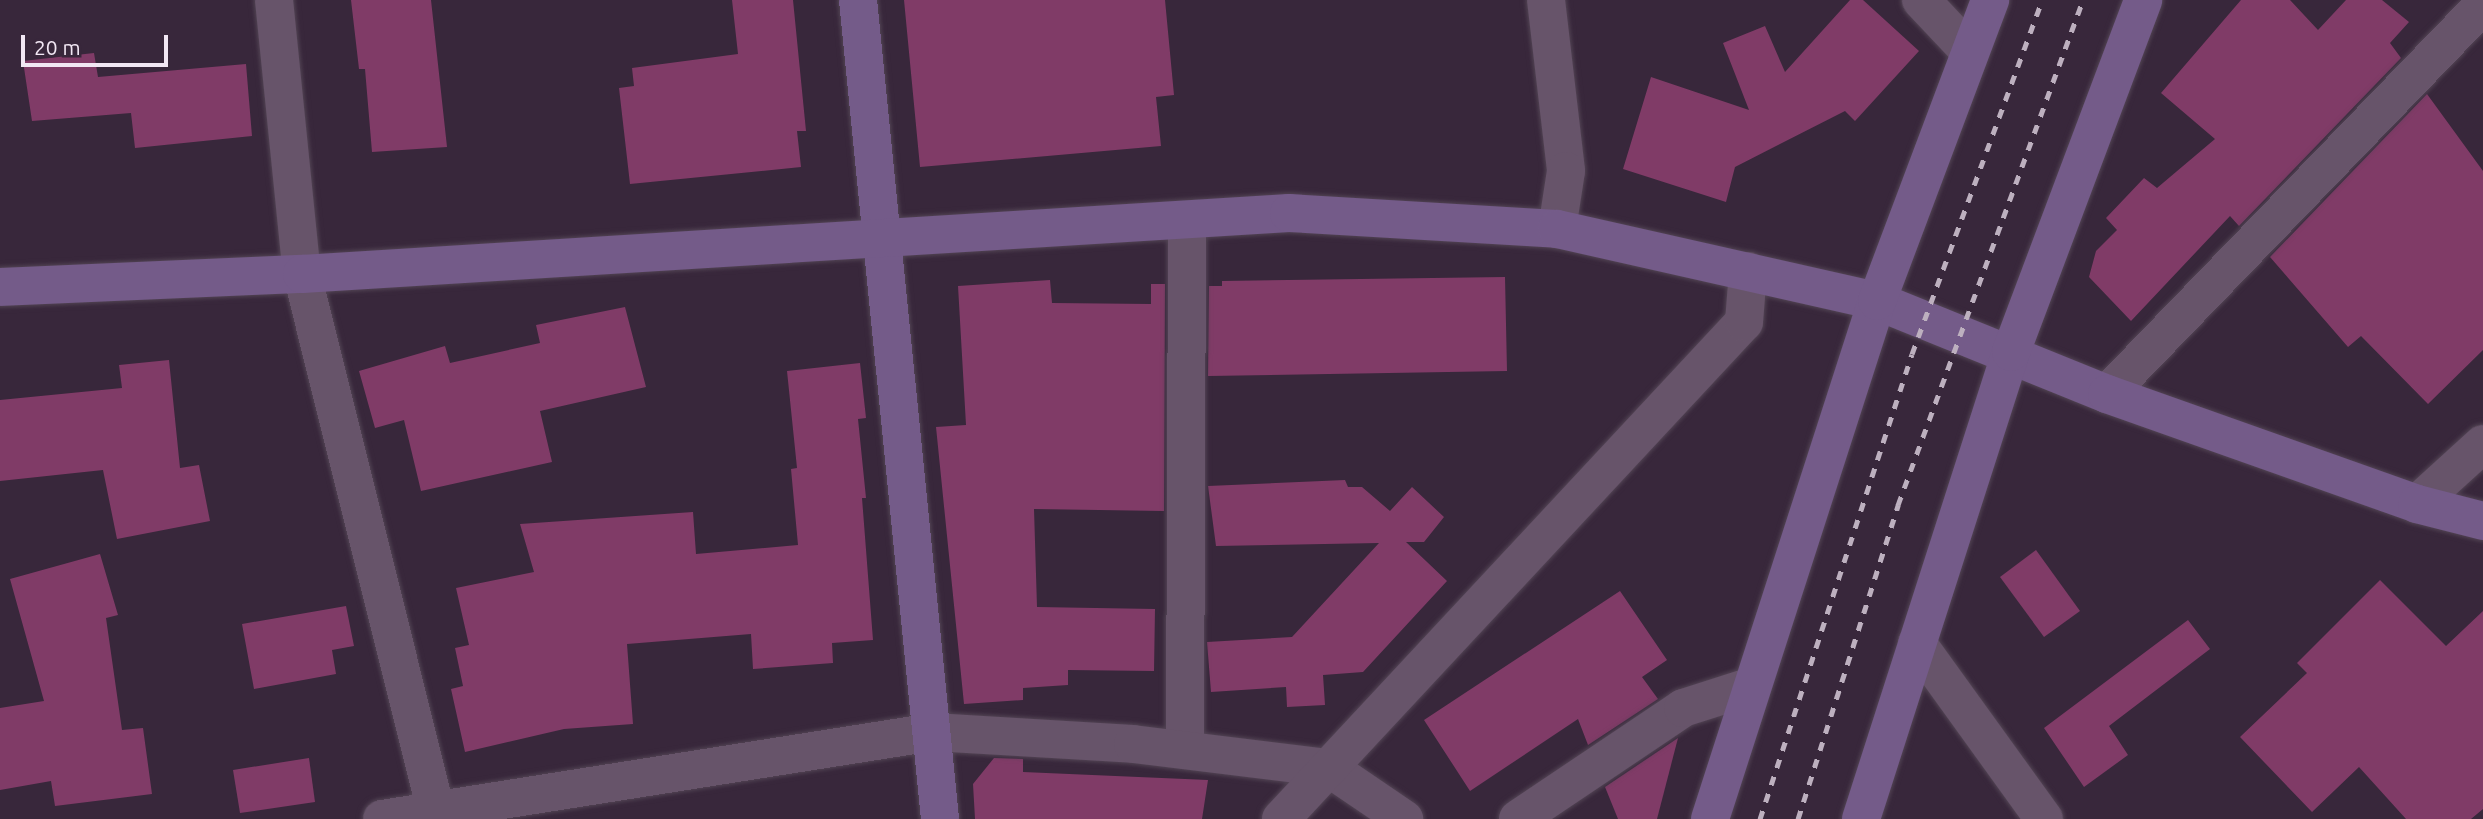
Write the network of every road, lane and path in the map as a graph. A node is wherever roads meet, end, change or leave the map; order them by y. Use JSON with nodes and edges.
{"nodes":[{"id":1,"x":274,"y":0,"type":"edge"},
{"id":2,"x":858,"y":0,"type":"edge"},
{"id":3,"x":1546,"y":0,"type":"edge"},
{"id":4,"x":1921,"y":0,"type":"edge"},
{"id":5,"x":1990,"y":0,"type":"edge"},
{"id":6,"x":2143,"y":0,"type":"edge"},
{"id":7,"x":2483,"y":5,"type":"edge"},
{"id":8,"x":1970,"y":52,"type":"junction"},
{"id":9,"x":1187,"y":220,"type":"junction"},
{"id":10,"x":1557,"y":229,"type":"junction"},
{"id":11,"x":879,"y":235,"type":"junction"},
{"id":12,"x":1748,"y":271,"type":"junction"},
{"id":13,"x":302,"y":274,"type":"junction"},
{"id":14,"x":0,"y":287,"type":"edge"},
{"id":15,"x":1877,"y":301,"type":"junction"},
{"id":16,"x":2011,"y":352,"type":"junction"},
{"id":17,"x":2107,"y":394,"type":"junction"},
{"id":18,"x":2483,"y":444,"type":"edge"},
{"id":19,"x":2417,"y":504,"type":"junction"},
{"id":20,"x":2483,"y":521,"type":"edge"},
{"id":21,"x":1917,"y":643,"type":"junction"},
{"id":22,"x":1752,"y":686,"type":"junction"},
{"id":23,"x":933,"y":732,"type":"junction"},
{"id":24,"x":1185,"y":750,"type":"junction"},
{"id":25,"x":1329,"y":768,"type":"junction"},
{"id":26,"x":436,"y":815,"type":"edge"},
{"id":27,"x":382,"y":819,"type":"edge"},
{"id":28,"x":940,"y":819,"type":"edge"},
{"id":29,"x":1281,"y":819,"type":"edge"},
{"id":30,"x":1404,"y":819,"type":"edge"},
{"id":31,"x":1518,"y":819,"type":"edge"},
{"id":32,"x":1710,"y":819,"type":"edge"},
{"id":33,"x":1861,"y":819,"type":"edge"},
{"id":34,"x":2044,"y":819,"type":"edge"}],
"edges":[{"from":1,"to":13,"type":"street"},
{"from":2,"to":11,"type":"street"},
{"from":3,"to":10,"type":"street"},
{"from":4,"to":8,"type":"street"},
{"from":5,"to":8,"type":"street"},
{"from":6,"to":16,"type":"street"},
{"from":7,"to":17,"type":"street"},
{"from":8,"to":15,"type":"street"},
{"from":9,"to":10,"type":"street"},
{"from":9,"to":11,"type":"street"},
{"from":9,"to":24,"type":"street"},
{"from":10,"to":12,"type":"street"},
{"from":11,"to":13,"type":"street"},
{"from":11,"to":23,"type":"street"},
{"from":12,"to":15,"type":"street"},
{"from":12,"to":25,"type":"street"},
{"from":13,"to":14,"type":"street"},
{"from":13,"to":26,"type":"street"},
{"from":15,"to":16,"type":"street"},
{"from":15,"to":22,"type":"street"},
{"from":16,"to":17,"type":"street"},
{"from":16,"to":21,"type":"street"},
{"from":17,"to":19,"type":"street"},
{"from":18,"to":19,"type":"street"},
{"from":19,"to":20,"type":"street"},
{"from":21,"to":33,"type":"street"},
{"from":21,"to":34,"type":"street"},
{"from":22,"to":31,"type":"street"},
{"from":22,"to":32,"type":"street"},
{"from":23,"to":24,"type":"street"},
{"from":23,"to":26,"type":"street"},
{"from":23,"to":28,"type":"street"},
{"from":24,"to":25,"type":"street"},
{"from":25,"to":29,"type":"street"},
{"from":25,"to":30,"type":"street"},
{"from":26,"to":27,"type":"street"}]}
